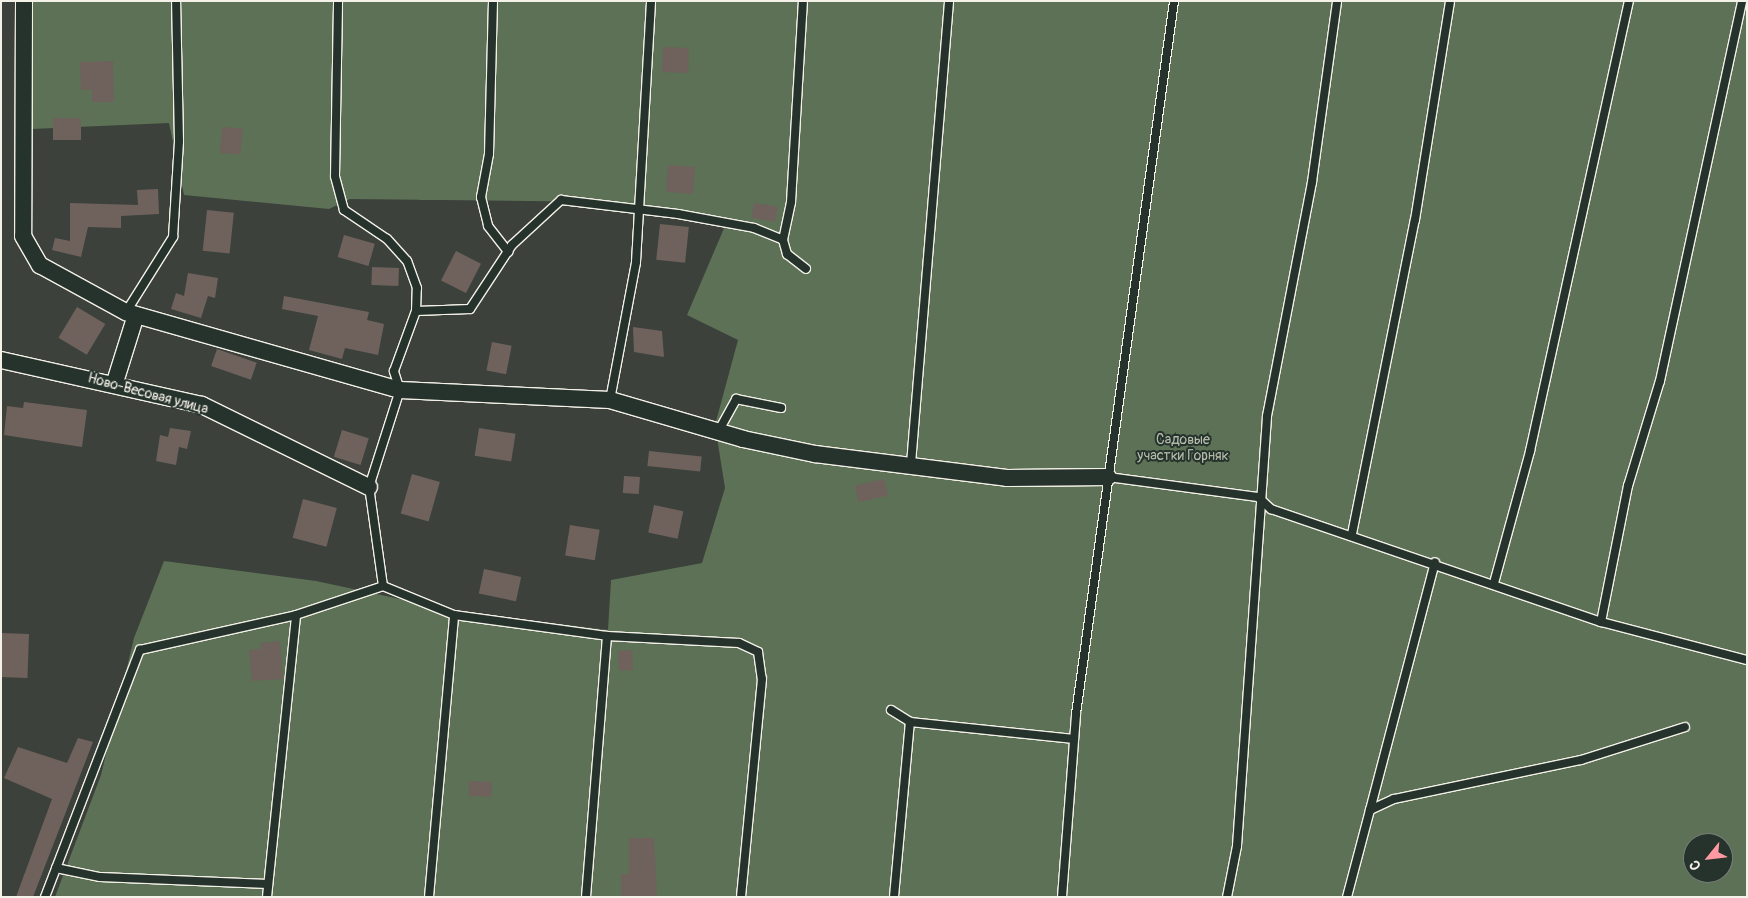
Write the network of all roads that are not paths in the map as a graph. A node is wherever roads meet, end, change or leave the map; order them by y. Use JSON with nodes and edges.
{"nodes":[{"id":1,"x":24,"y":1,"type":"edge"},
{"id":2,"x":176,"y":1,"type":"edge"},
{"id":3,"x":338,"y":1,"type":"edge"},
{"id":4,"x":492,"y":1,"type":"edge"},
{"id":5,"x":651,"y":1,"type":"edge"},
{"id":6,"x":803,"y":1,"type":"edge"},
{"id":7,"x":949,"y":1,"type":"edge"},
{"id":8,"x":1174,"y":1,"type":"edge"},
{"id":9,"x":1337,"y":1,"type":"edge"},
{"id":10,"x":1450,"y":1,"type":"edge"},
{"id":11,"x":1629,"y":1,"type":"edge"},
{"id":12,"x":1742,"y":1,"type":"edge"},
{"id":13,"x":638,"y":213,"type":"junction"},
{"id":14,"x":783,"y":240,"type":"junction"},
{"id":15,"x":508,"y":252,"type":"junction"},
{"id":16,"x":806,"y":269,"type":"dead end"},
{"id":17,"x":416,"y":310,"type":"junction"},
{"id":18,"x":131,"y":314,"type":"junction"},
{"id":19,"x":1,"y":360,"type":"edge"},
{"id":20,"x":115,"y":382,"type":"junction"},
{"id":21,"x":400,"y":390,"type":"junction"},
{"id":22,"x":610,"y":400,"type":"junction"},
{"id":23,"x":781,"y":408,"type":"dead end"},
{"id":24,"x":718,"y":432,"type":"junction"},
{"id":25,"x":911,"y":464,"type":"junction"},
{"id":26,"x":1108,"y":477,"type":"junction"},
{"id":27,"x":369,"y":487,"type":"junction"},
{"id":28,"x":1258,"y":497,"type":"junction"},
{"id":29,"x":1352,"y":534,"type":"junction"},
{"id":30,"x":1434,"y":562,"type":"junction"},
{"id":31,"x":1494,"y":583,"type":"junction"},
{"id":32,"x":383,"y":586,"type":"junction"},
{"id":33,"x":296,"y":615,"type":"junction"},
{"id":34,"x":454,"y":615,"type":"junction"},
{"id":35,"x":1601,"y":622,"type":"junction"},
{"id":36,"x":607,"y":636,"type":"junction"},
{"id":37,"x":1747,"y":660,"type":"edge"},
{"id":38,"x":891,"y":710,"type":"dead end"},
{"id":39,"x":910,"y":722,"type":"junction"},
{"id":40,"x":1685,"y":727,"type":"dead end"},
{"id":41,"x":1074,"y":739,"type":"junction"},
{"id":42,"x":1370,"y":810,"type":"junction"},
{"id":43,"x":56,"y":868,"type":"junction"},
{"id":44,"x":268,"y":884,"type":"junction"},
{"id":45,"x":45,"y":897,"type":"edge"},
{"id":46,"x":267,"y":897,"type":"edge"},
{"id":47,"x":429,"y":897,"type":"edge"},
{"id":48,"x":586,"y":897,"type":"edge"},
{"id":49,"x":741,"y":897,"type":"edge"},
{"id":50,"x":894,"y":897,"type":"edge"},
{"id":51,"x":1062,"y":897,"type":"edge"},
{"id":52,"x":1228,"y":897,"type":"edge"},
{"id":53,"x":1347,"y":897,"type":"edge"}],
"edges":[{"from":1,"to":18,"type":"street"},
{"from":2,"to":18,"type":"lane"},
{"from":3,"to":17,"type":"lane"},
{"from":4,"to":15,"type":"lane"},
{"from":5,"to":13,"type":"lane"},
{"from":6,"to":14,"type":"lane"},
{"from":7,"to":25,"type":"lane"},
{"from":8,"to":26,"type":"lane"},
{"from":9,"to":28,"type":"lane"},
{"from":10,"to":29,"type":"lane"},
{"from":11,"to":31,"type":"lane"},
{"from":12,"to":35,"type":"lane"},
{"from":13,"to":14,"type":"lane"},
{"from":13,"to":15,"type":"lane"},
{"from":13,"to":22,"type":"lane"},
{"from":14,"to":16,"type":"lane"},
{"from":15,"to":17,"type":"lane"},
{"from":17,"to":21,"type":"lane"},
{"from":18,"to":20,"type":"street"},
{"from":18,"to":21,"type":"street"},
{"from":19,"to":20,"type":"street","name":"Ново-Весовая улица"},
{"from":20,"to":27,"type":"street","name":"Ново-Весовая улица"},
{"from":21,"to":22,"type":"street"},
{"from":21,"to":27,"type":"lane"},
{"from":22,"to":24,"type":"street"},
{"from":23,"to":24,"type":"lane"},
{"from":24,"to":25,"type":"street"},
{"from":25,"to":26,"type":"street"},
{"from":26,"to":28,"type":"lane"},
{"from":26,"to":41,"type":"lane"},
{"from":27,"to":32,"type":"lane"},
{"from":28,"to":29,"type":"lane"},
{"from":28,"to":52,"type":"lane"},
{"from":29,"to":30,"type":"lane"},
{"from":30,"to":31,"type":"lane"},
{"from":30,"to":42,"type":"lane"},
{"from":31,"to":35,"type":"lane"},
{"from":32,"to":33,"type":"lane"},
{"from":32,"to":34,"type":"lane"},
{"from":33,"to":43,"type":"lane"},
{"from":33,"to":44,"type":"lane"},
{"from":34,"to":36,"type":"lane"},
{"from":34,"to":47,"type":"lane"},
{"from":35,"to":37,"type":"lane"},
{"from":36,"to":48,"type":"lane"},
{"from":36,"to":49,"type":"lane"},
{"from":38,"to":39,"type":"lane"},
{"from":39,"to":41,"type":"lane"},
{"from":39,"to":50,"type":"lane"},
{"from":40,"to":42,"type":"lane"},
{"from":41,"to":51,"type":"lane"},
{"from":42,"to":53,"type":"lane"},
{"from":43,"to":44,"type":"lane"},
{"from":43,"to":45,"type":"lane"},
{"from":44,"to":46,"type":"lane"}]}
